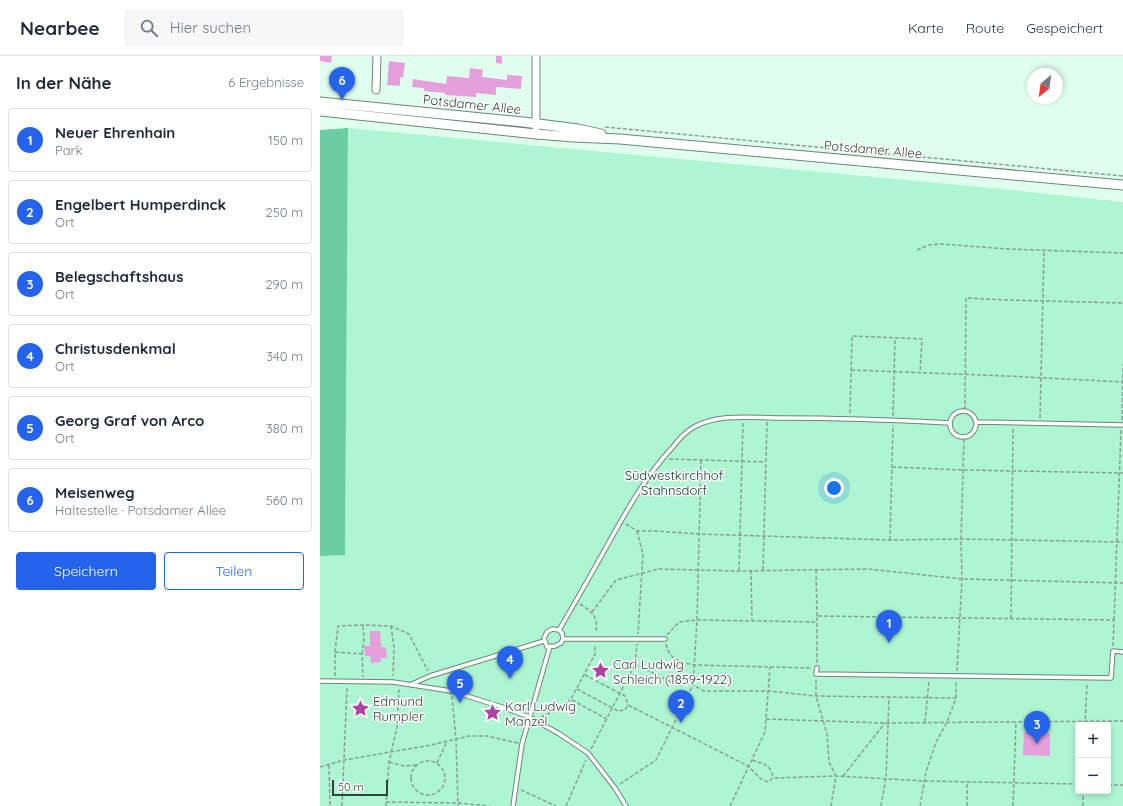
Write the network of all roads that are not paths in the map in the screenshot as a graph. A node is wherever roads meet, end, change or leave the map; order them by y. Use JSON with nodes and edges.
{"nodes":[{"id":1,"x":377,"y":56,"type":"edge"},
{"id":2,"x":536,"y":56,"type":"edge"},
{"id":3,"x":376,"y":90,"type":"dead end"},
{"id":4,"x":320,"y":102,"type":"edge"},
{"id":5,"x":320,"y":111,"type":"edge"},
{"id":6,"x":537,"y":124,"type":"junction"},
{"id":7,"x":536,"y":134,"type":"junction"},
{"id":8,"x":620,"y":139,"type":"junction"},
{"id":9,"x":1123,"y":185,"type":"edge"},
{"id":10,"x":977,"y":422,"type":"junction"},
{"id":11,"x":950,"y":423,"type":"junction"},
{"id":12,"x":1122,"y":425,"type":"edge"},
{"id":13,"x":559,"y":630,"type":"junction"},
{"id":14,"x":562,"y":639,"type":"junction"},
{"id":15,"x":665,"y":639,"type":"road end"},
{"id":16,"x":544,"y":641,"type":"junction"},
{"id":17,"x":550,"y":646,"type":"junction"},
{"id":18,"x":1123,"y":652,"type":"edge"},
{"id":19,"x":817,"y":668,"type":"road end"},
{"id":20,"x":320,"y":681,"type":"edge"},
{"id":21,"x":411,"y":684,"type":"junction"},
{"id":22,"x":529,"y":717,"type":"junction"},
{"id":23,"x":513,"y":806,"type":"edge"},
{"id":24,"x":626,"y":806,"type":"edge"}],
"edges":[{"from":1,"to":3,"type":"street"},
{"from":2,"to":6,"type":"street"},
{"from":4,"to":6,"type":"street","name":"Potsdamer Allee"},
{"from":5,"to":7,"type":"street","name":"Potsdamer Allee"},
{"from":6,"to":7,"type":"street"},
{"from":6,"to":8,"type":"street","name":"Potsdamer Allee"},
{"from":7,"to":8,"type":"street","name":"Potsdamer Allee"},
{"from":8,"to":9,"type":"street","name":"Potsdamer Allee"},
{"from":10,"to":11,"type":"lane"},
{"from":10,"to":11,"type":"lane"},
{"from":10,"to":12,"type":"lane"},
{"from":11,"to":13,"type":"lane"},
{"from":13,"to":14,"type":"lane"},
{"from":13,"to":16,"type":"lane"},
{"from":14,"to":15,"type":"lane"},
{"from":14,"to":17,"type":"lane"},
{"from":16,"to":17,"type":"lane"},
{"from":16,"to":21,"type":"lane"},
{"from":17,"to":22,"type":"lane"},
{"from":18,"to":19,"type":"lane"},
{"from":20,"to":21,"type":"lane"},
{"from":21,"to":22,"type":"lane"},
{"from":22,"to":23,"type":"lane"},
{"from":22,"to":24,"type":"lane"}]}
